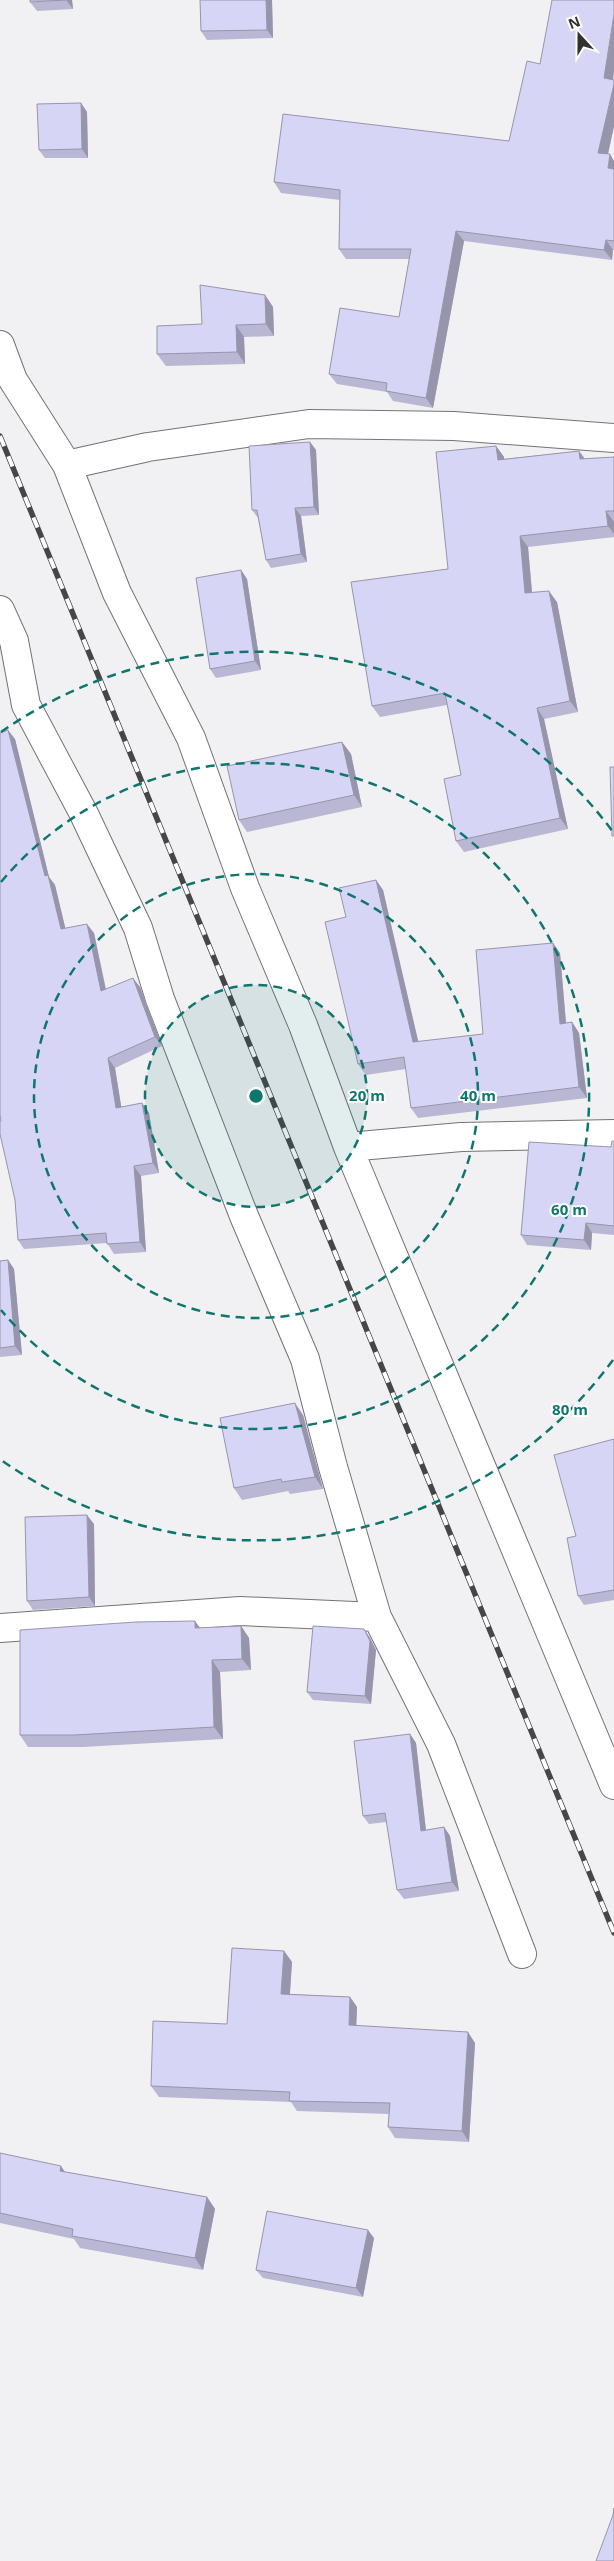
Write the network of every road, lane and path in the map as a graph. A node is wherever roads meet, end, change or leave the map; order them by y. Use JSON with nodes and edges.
{"nodes":[{"id":1,"x":0,"y":344,"type":"edge"},
{"id":2,"x":614,"y":438,"type":"edge"},
{"id":3,"x":67,"y":465,"type":"junction"},
{"id":4,"x":0,"y":610,"type":"edge"},
{"id":5,"x":7,"y":643,"type":"edge"},
{"id":6,"x":614,"y":1134,"type":"edge"},
{"id":7,"x":348,"y":1147,"type":"junction"},
{"id":8,"x":377,"y":1617,"type":"junction"},
{"id":9,"x":0,"y":1628,"type":"edge"},
{"id":10,"x":614,"y":1786,"type":"edge"},
{"id":11,"x":522,"y":1954,"type":"dead end"}],
"edges":[{"from":1,"to":3,"type":"street"},
{"from":2,"to":3,"type":"street"},
{"from":3,"to":7,"type":"street"},
{"from":4,"to":5,"type":"street"},
{"from":5,"to":8,"type":"street"},
{"from":6,"to":7,"type":"street"},
{"from":7,"to":10,"type":"street"},
{"from":8,"to":9,"type":"street"},
{"from":8,"to":11,"type":"street"}]}
